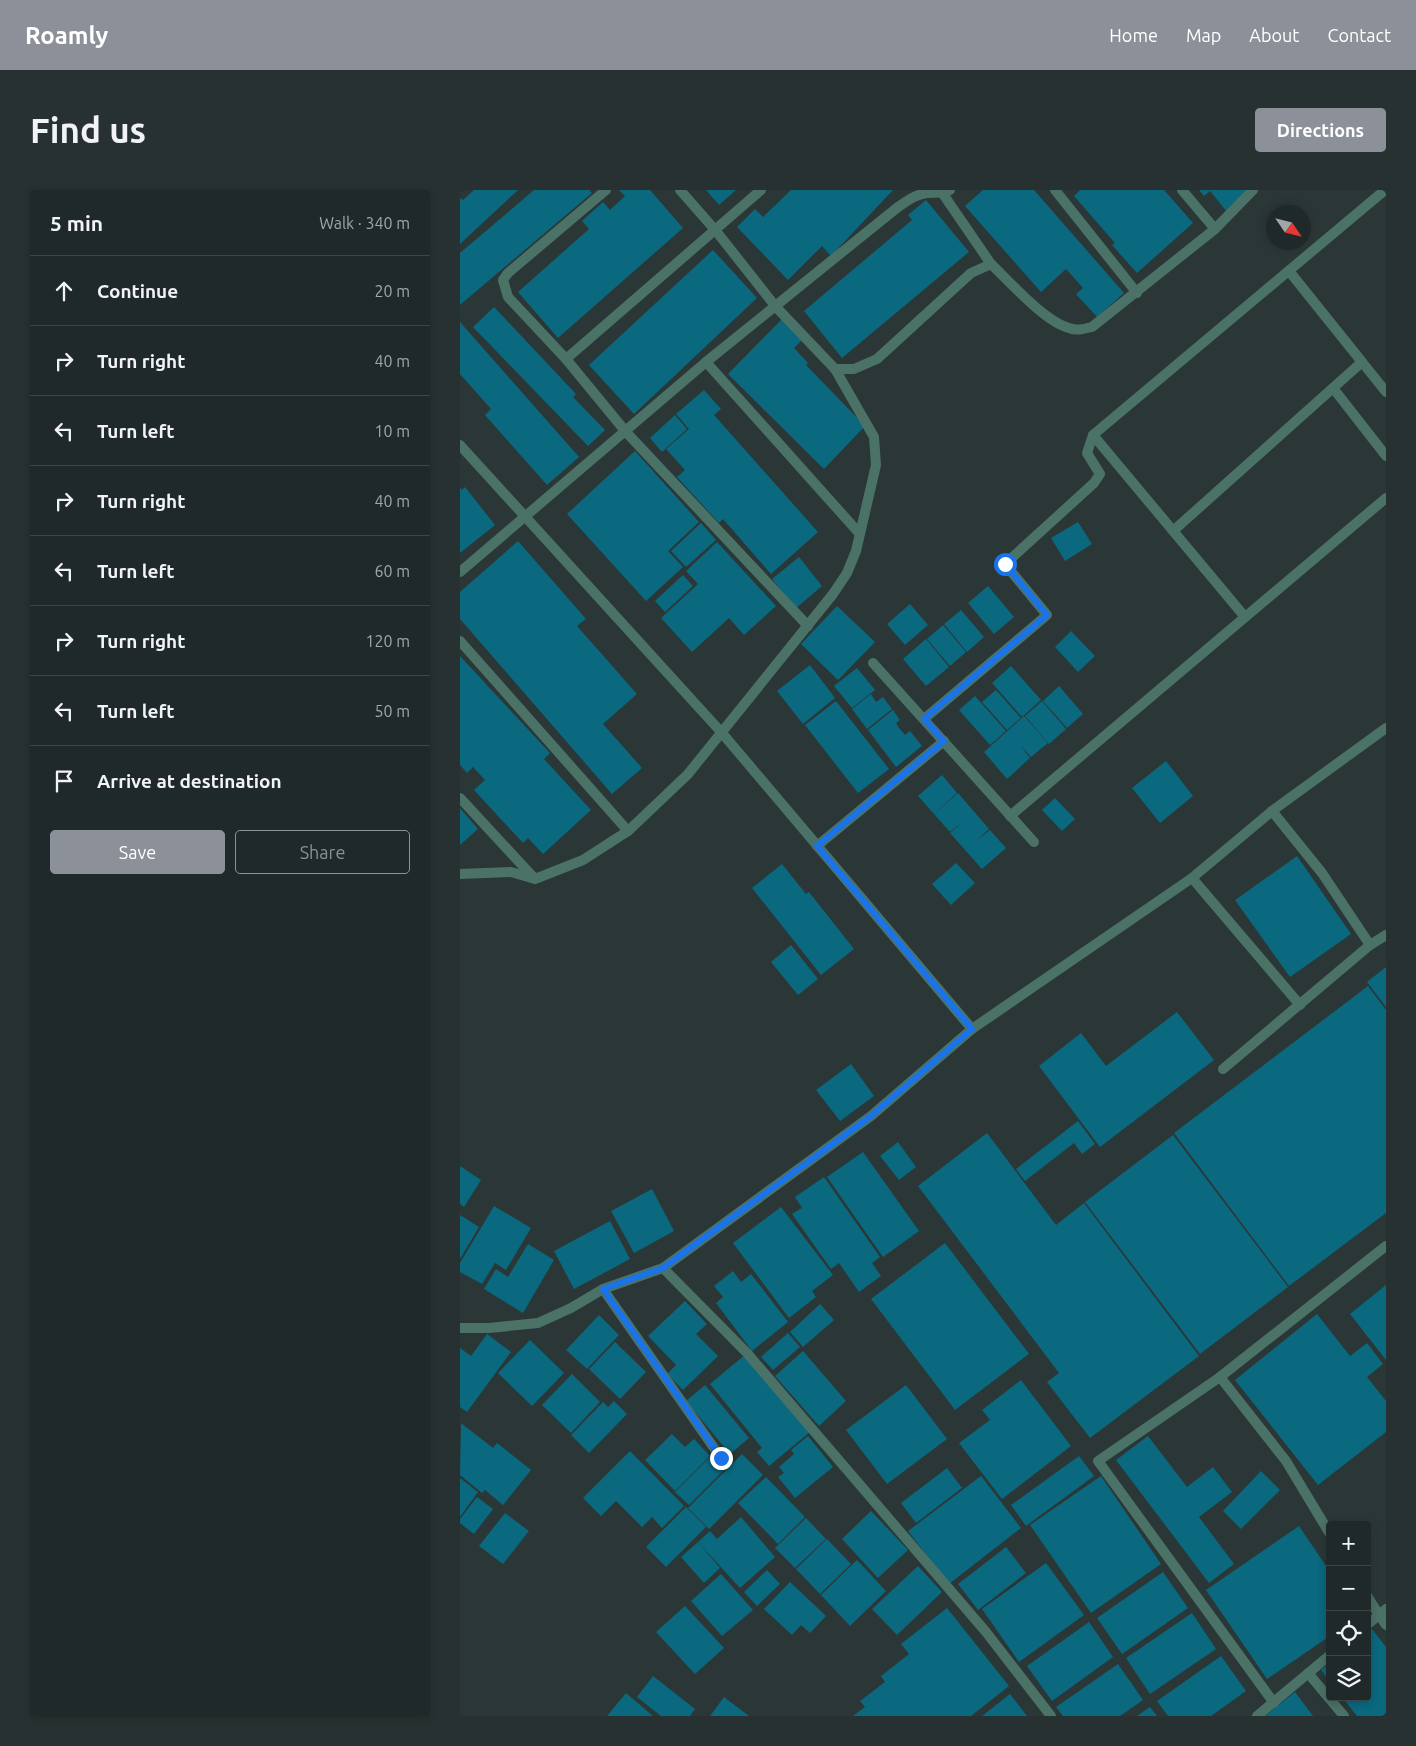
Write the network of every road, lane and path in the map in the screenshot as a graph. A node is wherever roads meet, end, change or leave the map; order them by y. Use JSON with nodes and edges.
{"nodes":[{"id":1,"x":606,"y":190,"type":"edge"},
{"id":2,"x":680,"y":190,"type":"edge"},
{"id":3,"x":761,"y":190,"type":"edge"},
{"id":4,"x":1055,"y":190,"type":"edge"},
{"id":5,"x":1182,"y":190,"type":"edge"},
{"id":6,"x":1253,"y":190,"type":"edge"},
{"id":7,"x":947,"y":192,"type":"edge"},
{"id":8,"x":1385,"y":193,"type":"edge"},
{"id":9,"x":1215,"y":229,"type":"junction"},
{"id":10,"x":716,"y":231,"type":"junction"},
{"id":11,"x":991,"y":264,"type":"junction"},
{"id":12,"x":1289,"y":271,"type":"junction"},
{"id":13,"x":1136,"y":293,"type":"junction"},
{"id":14,"x":776,"y":307,"type":"junction"},
{"id":15,"x":566,"y":359,"type":"junction"},
{"id":16,"x":706,"y":362,"type":"junction"},
{"id":17,"x":1362,"y":362,"type":"junction"},
{"id":18,"x":835,"y":370,"type":"junction"},
{"id":19,"x":1333,"y":388,"type":"junction"},
{"id":20,"x":1386,"y":392,"type":"edge"},
{"id":21,"x":626,"y":432,"type":"junction"},
{"id":22,"x":1093,"y":435,"type":"junction"},
{"id":23,"x":460,"y":445,"type":"edge"},
{"id":24,"x":1386,"y":456,"type":"edge"},
{"id":25,"x":1386,"y":498,"type":"edge"},
{"id":26,"x":525,"y":517,"type":"junction"},
{"id":27,"x":1173,"y":532,"type":"junction"},
{"id":28,"x":859,"y":533,"type":"junction"},
{"id":29,"x":460,"y":572,"type":"edge"},
{"id":30,"x":1245,"y":617,"type":"junction"},
{"id":31,"x":808,"y":626,"type":"junction"},
{"id":32,"x":460,"y":642,"type":"edge"},
{"id":33,"x":873,"y":663,"type":"dead end"},
{"id":34,"x":924,"y":719,"type":"junction"},
{"id":35,"x":1386,"y":728,"type":"edge"},
{"id":36,"x":722,"y":733,"type":"junction"},
{"id":37,"x":944,"y":741,"type":"junction"},
{"id":38,"x":460,"y":798,"type":"edge"},
{"id":39,"x":1272,"y":811,"type":"junction"},
{"id":40,"x":1010,"y":816,"type":"junction"},
{"id":41,"x":628,"y":831,"type":"junction"},
{"id":42,"x":1034,"y":842,"type":"dead end"},
{"id":43,"x":817,"y":846,"type":"junction"},
{"id":44,"x":460,"y":874,"type":"edge"},
{"id":45,"x":535,"y":878,"type":"junction"},
{"id":46,"x":1192,"y":878,"type":"junction"},
{"id":47,"x":1386,"y":934,"type":"edge"},
{"id":48,"x":1370,"y":944,"type":"junction"},
{"id":49,"x":1300,"y":1005,"type":"junction"},
{"id":50,"x":972,"y":1029,"type":"junction"},
{"id":51,"x":1223,"y":1069,"type":"dead end"},
{"id":52,"x":1386,"y":1246,"type":"edge"},
{"id":53,"x":663,"y":1268,"type":"junction"},
{"id":54,"x":603,"y":1289,"type":"junction"},
{"id":55,"x":460,"y":1328,"type":"edge"},
{"id":56,"x":1220,"y":1378,"type":"junction"},
{"id":57,"x":721,"y":1458,"type":"dead end"},
{"id":58,"x":1326,"y":1527,"type":"edge"},
{"id":59,"x":1371,"y":1600,"type":"edge"},
{"id":60,"x":1382,"y":1612,"type":"edge"},
{"id":61,"x":1371,"y":1621,"type":"edge"},
{"id":62,"x":1386,"y":1625,"type":"edge"},
{"id":63,"x":1329,"y":1656,"type":"edge"},
{"id":64,"x":1308,"y":1673,"type":"junction"},
{"id":65,"x":1274,"y":1703,"type":"junction"},
{"id":66,"x":1051,"y":1716,"type":"edge"},
{"id":67,"x":1257,"y":1716,"type":"edge"},
{"id":68,"x":1344,"y":1716,"type":"edge"}],
"edges":[{"from":1,"to":15,"type":"street"},
{"from":2,"to":10,"type":"street"},
{"from":3,"to":10,"type":"street"},
{"from":4,"to":13,"type":"street"},
{"from":5,"to":9,"type":"street"},
{"from":6,"to":9,"type":"street"},
{"from":7,"to":11,"type":"street"},
{"from":7,"to":14,"type":"street"},
{"from":8,"to":12,"type":"street"},
{"from":9,"to":13,"type":"street"},
{"from":10,"to":14,"type":"street"},
{"from":10,"to":15,"type":"street"},
{"from":11,"to":13,"type":"street"},
{"from":11,"to":18,"type":"street"},
{"from":12,"to":17,"type":"street"},
{"from":12,"to":22,"type":"street"},
{"from":14,"to":16,"type":"street"},
{"from":14,"to":18,"type":"street"},
{"from":15,"to":21,"type":"street"},
{"from":16,"to":21,"type":"street"},
{"from":16,"to":28,"type":"street"},
{"from":17,"to":19,"type":"street"},
{"from":17,"to":20,"type":"street"},
{"from":18,"to":28,"type":"street"},
{"from":19,"to":24,"type":"street"},
{"from":19,"to":27,"type":"street"},
{"from":21,"to":26,"type":"street"},
{"from":21,"to":31,"type":"street"},
{"from":22,"to":27,"type":"street"},
{"from":22,"to":34,"type":"street"},
{"from":23,"to":26,"type":"street"},
{"from":25,"to":30,"type":"street"},
{"from":26,"to":29,"type":"street"},
{"from":26,"to":36,"type":"street"},
{"from":27,"to":30,"type":"street"},
{"from":28,"to":31,"type":"street"},
{"from":30,"to":40,"type":"street"},
{"from":31,"to":36,"type":"street"},
{"from":32,"to":41,"type":"street"},
{"from":33,"to":34,"type":"street"},
{"from":34,"to":37,"type":"street"},
{"from":35,"to":39,"type":"street"},
{"from":36,"to":41,"type":"street"},
{"from":36,"to":43,"type":"street"},
{"from":37,"to":40,"type":"street"},
{"from":37,"to":43,"type":"street"},
{"from":38,"to":45,"type":"street"},
{"from":39,"to":46,"type":"street"},
{"from":39,"to":48,"type":"street"},
{"from":40,"to":42,"type":"street"},
{"from":41,"to":45,"type":"street"},
{"from":43,"to":50,"type":"street"},
{"from":44,"to":45,"type":"street"},
{"from":46,"to":49,"type":"street"},
{"from":46,"to":50,"type":"street"},
{"from":47,"to":48,"type":"street"},
{"from":48,"to":49,"type":"street"},
{"from":49,"to":51,"type":"street"},
{"from":50,"to":53,"type":"street"},
{"from":52,"to":56,"type":"street"},
{"from":53,"to":54,"type":"street"},
{"from":53,"to":66,"type":"street"},
{"from":54,"to":55,"type":"street"},
{"from":54,"to":57,"type":"street"},
{"from":56,"to":58,"type":"street"},
{"from":56,"to":65,"type":"street"},
{"from":59,"to":60,"type":"street"},
{"from":60,"to":61,"type":"street"},
{"from":60,"to":62,"type":"street"},
{"from":63,"to":64,"type":"street"},
{"from":64,"to":65,"type":"street"},
{"from":64,"to":68,"type":"street"},
{"from":65,"to":67,"type":"street"}]}
